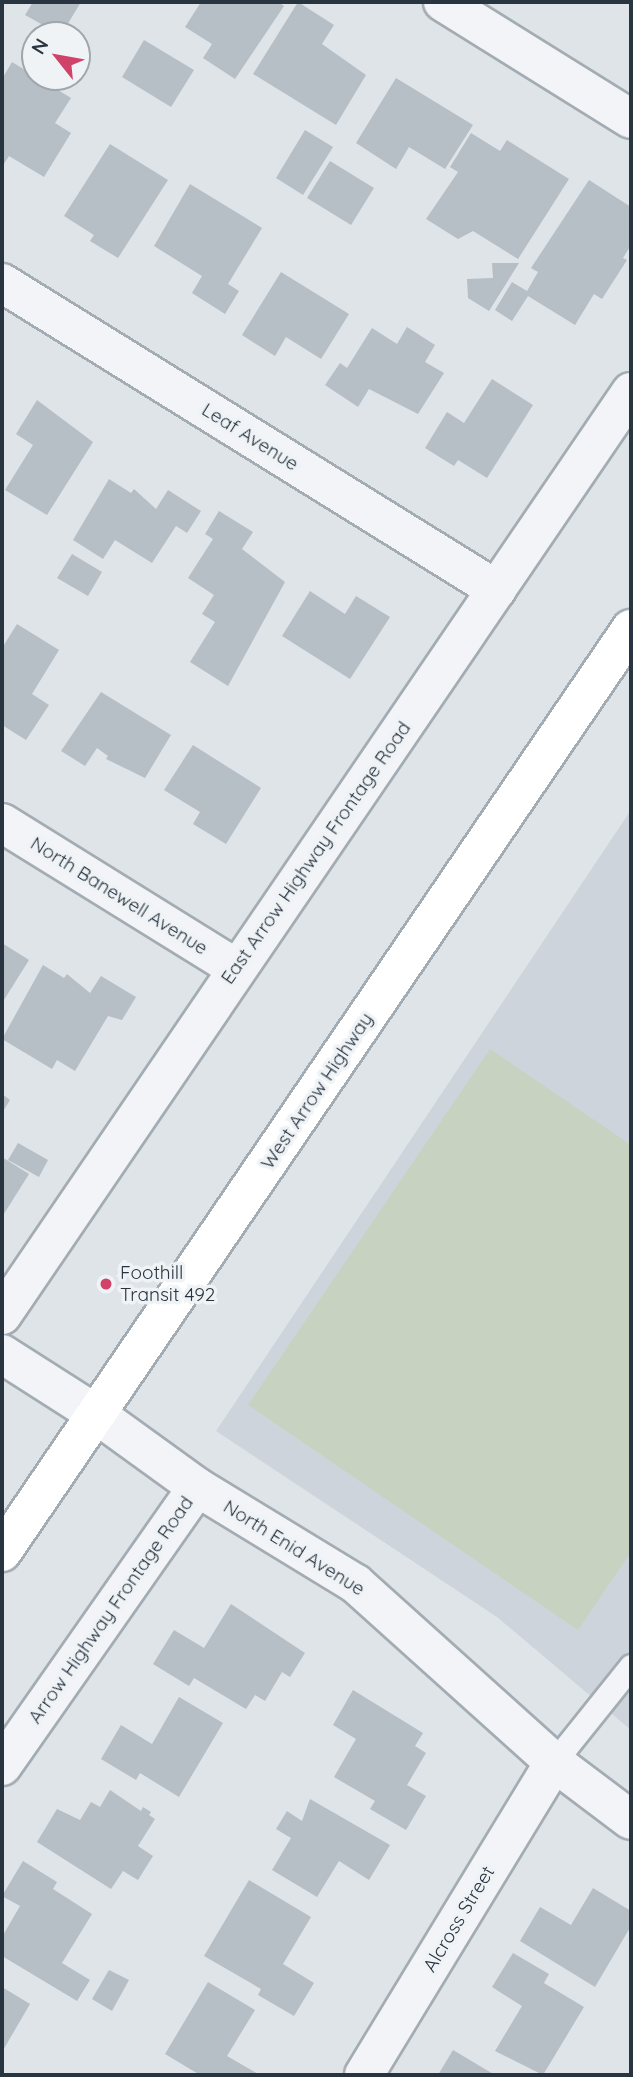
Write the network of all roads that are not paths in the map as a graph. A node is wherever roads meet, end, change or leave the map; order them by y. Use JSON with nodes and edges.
{"nodes":[{"id":1,"x":443,"y":2,"type":"edge"},
{"id":2,"x":631,"y":119,"type":"edge"},
{"id":3,"x":2,"y":284,"type":"edge"},
{"id":4,"x":631,"y":392,"type":"edge"},
{"id":5,"x":497,"y":590,"type":"junction"},
{"id":6,"x":631,"y":629,"type":"edge"},
{"id":7,"x":2,"y":823,"type":"edge"},
{"id":8,"x":236,"y":968,"type":"junction"},
{"id":9,"x":2,"y":1315,"type":"edge"},
{"id":10,"x":2,"y":1354,"type":"edge"},
{"id":11,"x":96,"y":1414,"type":"junction"},
{"id":12,"x":197,"y":1487,"type":"junction"},
{"id":13,"x":2,"y":1552,"type":"edge"},
{"id":14,"x":631,"y":1665,"type":"edge"},
{"id":15,"x":554,"y":1762,"type":"junction"},
{"id":16,"x":2,"y":1766,"type":"edge"},
{"id":17,"x":631,"y":1820,"type":"edge"},
{"id":18,"x":364,"y":2075,"type":"edge"}],
"edges":[{"from":1,"to":2,"type":"street"},
{"from":3,"to":5,"type":"street","name":"Leaf Avenue"},
{"from":4,"to":5,"type":"street","name":"East Arrow Highway Frontage Road"},
{"from":5,"to":8,"type":"street","name":"East Arrow Highway Frontage Road"},
{"from":6,"to":11,"type":"main road","name":"West Arrow Highway"},
{"from":7,"to":8,"type":"street","name":"North Banewell Avenue"},
{"from":8,"to":9,"type":"street","name":"East Arrow Highway Frontage Road"},
{"from":10,"to":11,"type":"street","name":"North Enid Avenue"},
{"from":11,"to":12,"type":"street","name":"North Enid Avenue"},
{"from":11,"to":13,"type":"main road","name":"West Arrow Highway"},
{"from":12,"to":15,"type":"street","name":"North Enid Avenue"},
{"from":12,"to":16,"type":"street","name":"Arrow Highway Frontage Road"},
{"from":14,"to":15,"type":"lane"},
{"from":15,"to":17,"type":"street","name":"North Enid Avenue"},
{"from":15,"to":18,"type":"street","name":"Alcross Street"}]}
